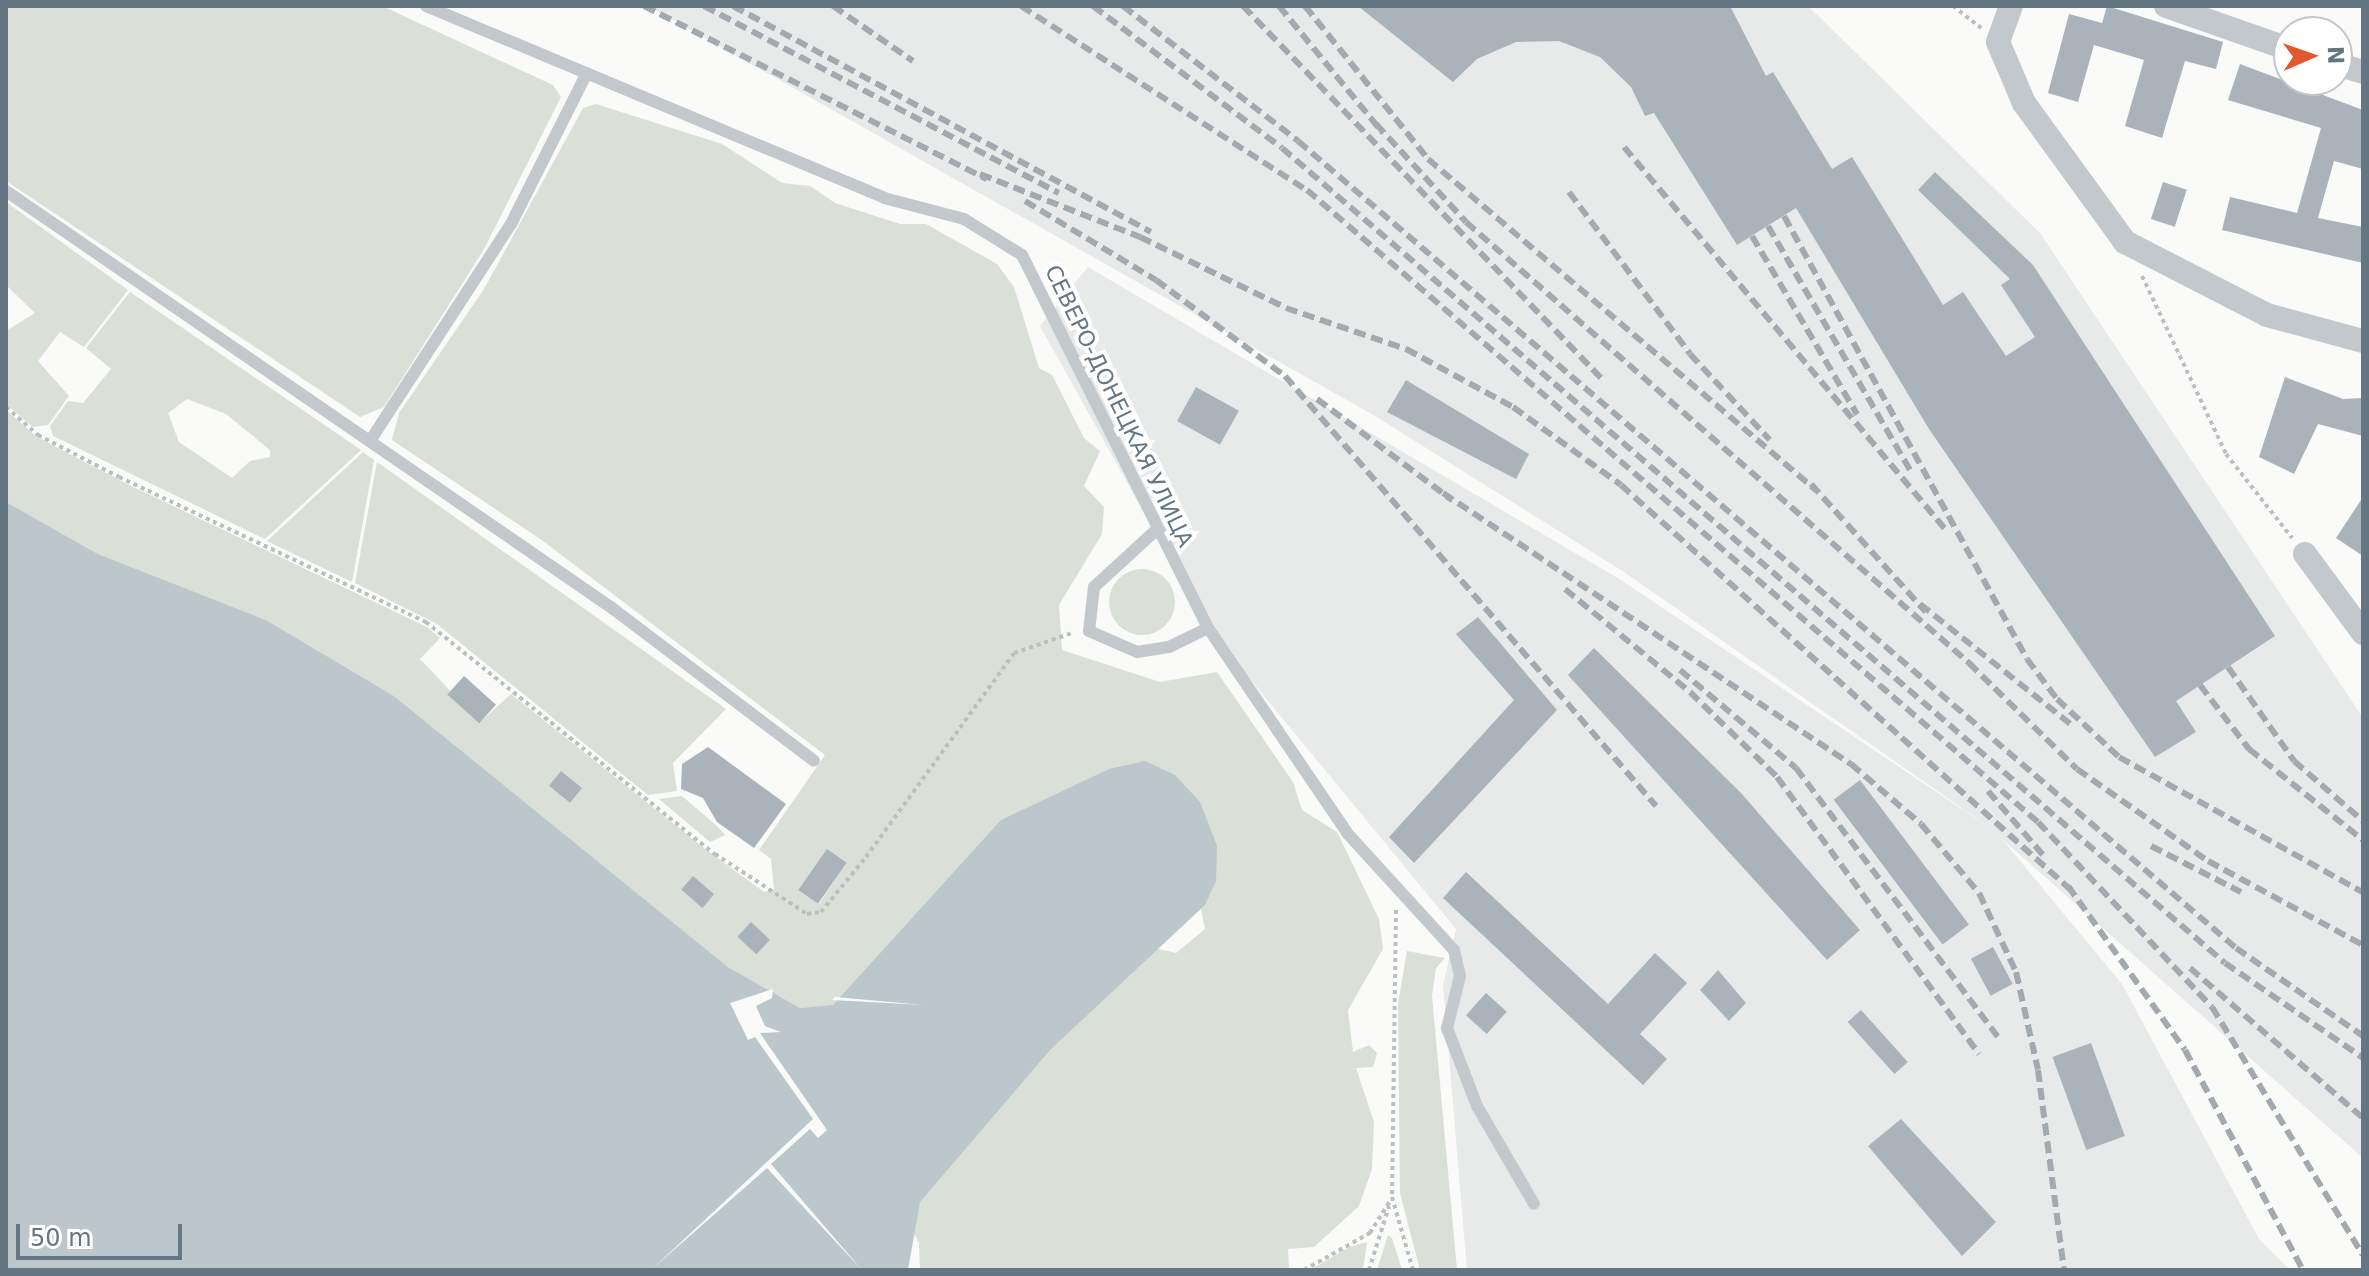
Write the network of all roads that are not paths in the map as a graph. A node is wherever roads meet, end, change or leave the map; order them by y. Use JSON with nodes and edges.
{"nodes":[{"id":1,"x":426,"y":6,"type":"edge"},
{"id":2,"x":2011,"y":6,"type":"edge"},
{"id":3,"x":2166,"y":6,"type":"edge"},
{"id":4,"x":2273,"y":43,"type":"edge"},
{"id":5,"x":587,"y":73,"type":"junction"},
{"id":6,"x":6,"y":191,"type":"edge"},
{"id":7,"x":2363,"y":341,"type":"edge"},
{"id":8,"x":370,"y":441,"type":"junction"},
{"id":9,"x":1154,"y":532,"type":"junction"},
{"id":10,"x":2305,"y":554,"type":"road end"},
{"id":11,"x":1208,"y":628,"type":"junction"},
{"id":12,"x":2363,"y":633,"type":"edge"},
{"id":13,"x":814,"y":761,"type":"dead end"},
{"id":14,"x":1534,"y":1204,"type":"dead end"}],
"edges":[{"from":1,"to":5,"type":"lane","name":"СЕВЕРО-ДОНЕЦКАЯ УЛИЦА"},
{"from":2,"to":7,"type":"street"},
{"from":3,"to":4,"type":"street"},
{"from":5,"to":8,"type":"lane"},
{"from":5,"to":9,"type":"lane","name":"СЕВЕРО-ДОНЕЦКАЯ УЛИЦА"},
{"from":6,"to":8,"type":"lane"},
{"from":8,"to":13,"type":"lane"},
{"from":9,"to":11,"type":"lane","name":"СЕВЕРО-ДОНЕЦКАЯ УЛИЦА"},
{"from":9,"to":11,"type":"lane"},
{"from":10,"to":12,"type":"street"},
{"from":11,"to":14,"type":"lane","name":"СЕВЕРО-ДОНЕЦКАЯ УЛИЦА"}]}
